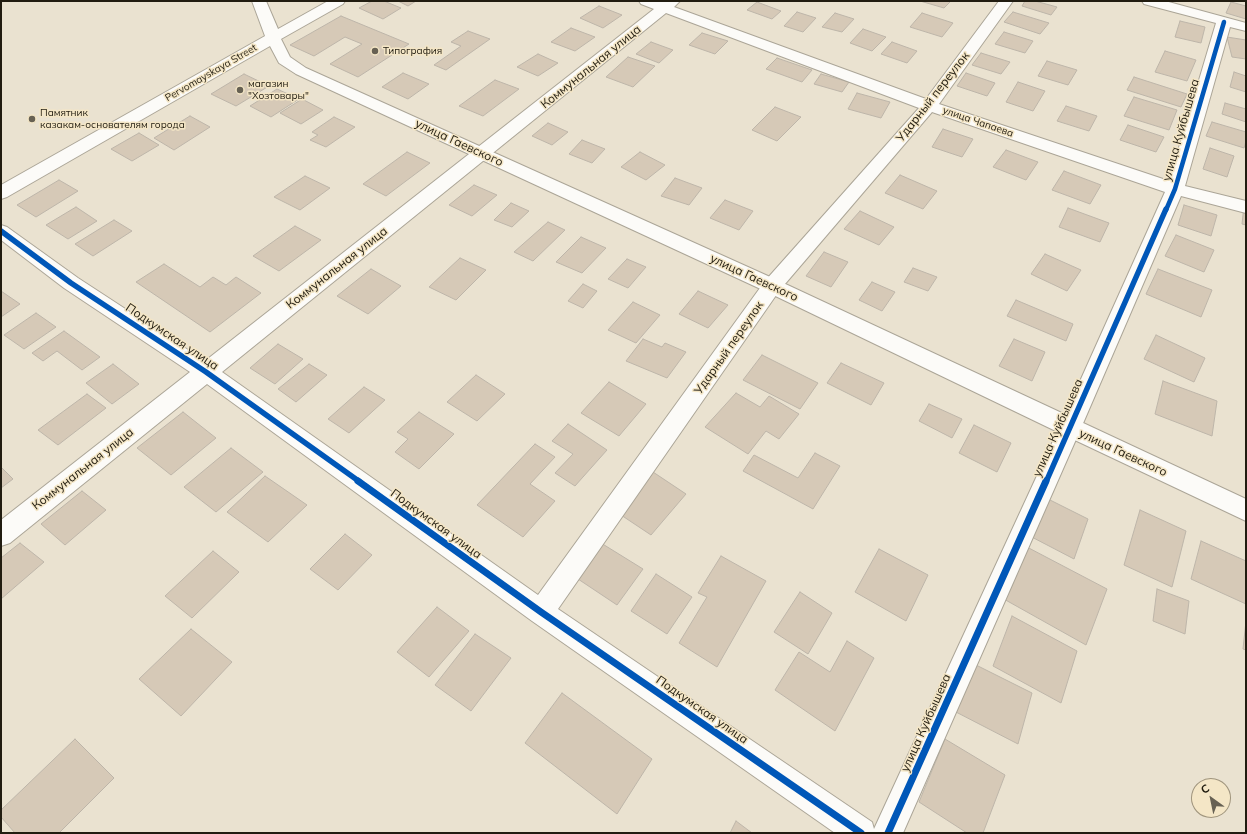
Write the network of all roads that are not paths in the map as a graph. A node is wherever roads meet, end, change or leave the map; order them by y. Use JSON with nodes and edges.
{"nodes":[{"id":1,"x":259,"y":1,"type":"edge"},
{"id":2,"x":338,"y":1,"type":"edge"},
{"id":3,"x":646,"y":1,"type":"edge"},
{"id":4,"x":1006,"y":1,"type":"edge"},
{"id":5,"x":1149,"y":1,"type":"edge"},
{"id":6,"x":669,"y":4,"type":"edge"},
{"id":7,"x":1224,"y":22,"type":"junction"},
{"id":8,"x":1246,"y":27,"type":"edge"},
{"id":9,"x":273,"y":37,"type":"junction"},
{"id":10,"x":929,"y":106,"type":"junction"},
{"id":11,"x":482,"y":154,"type":"junction"},
{"id":12,"x":1175,"y":189,"type":"junction"},
{"id":13,"x":1,"y":193,"type":"edge"},
{"id":14,"x":1246,"y":207,"type":"edge"},
{"id":15,"x":1,"y":231,"type":"edge"},
{"id":16,"x":772,"y":286,"type":"junction"},
{"id":17,"x":206,"y":372,"type":"junction"},
{"id":18,"x":1070,"y":428,"type":"junction"},
{"id":19,"x":1246,"y":510,"type":"edge"},
{"id":20,"x":1,"y":535,"type":"edge"},
{"id":21,"x":541,"y":612,"type":"junction"},
{"id":22,"x":860,"y":833,"type":"edge"},
{"id":23,"x":888,"y":833,"type":"edge"}],
"edges":[{"from":1,"to":9,"type":"street"},
{"from":2,"to":9,"type":"street","name":"Pervomayskaya Street"},
{"from":3,"to":6,"type":"street","name":"улица Чапаева"},
{"from":4,"to":10,"type":"street","name":"Ударный переулок"},
{"from":5,"to":7,"type":"street"},
{"from":6,"to":10,"type":"street","name":"улица Чапаева"},
{"from":6,"to":11,"type":"street","name":"Коммунальная улица"},
{"from":7,"to":8,"type":"street"},
{"from":7,"to":12,"type":"street","name":"улица Куйбышева"},
{"from":9,"to":11,"type":"street","name":"улица Гаевского"},
{"from":9,"to":13,"type":"street","name":"Pervomayskaya Street"},
{"from":10,"to":12,"type":"street","name":"улица Чапаева"},
{"from":10,"to":16,"type":"street","name":"Ударный переулок"},
{"from":11,"to":16,"type":"street","name":"улица Гаевского"},
{"from":11,"to":17,"type":"street","name":"Коммунальная улица"},
{"from":12,"to":14,"type":"street","name":"улица Чапаева"},
{"from":12,"to":18,"type":"street","name":"улица Куйбышева"},
{"from":15,"to":17,"type":"street","name":"Подкумская улица"},
{"from":16,"to":18,"type":"street","name":"улица Гаевского"},
{"from":16,"to":21,"type":"street","name":"Ударный переулок"},
{"from":17,"to":20,"type":"street","name":"Коммунальная улица"},
{"from":17,"to":21,"type":"street","name":"Подкумская улица"},
{"from":18,"to":19,"type":"street","name":"улица Гаевского"},
{"from":18,"to":23,"type":"street","name":"улица Куйбышева"},
{"from":21,"to":22,"type":"street","name":"Подкумская улица"}]}
